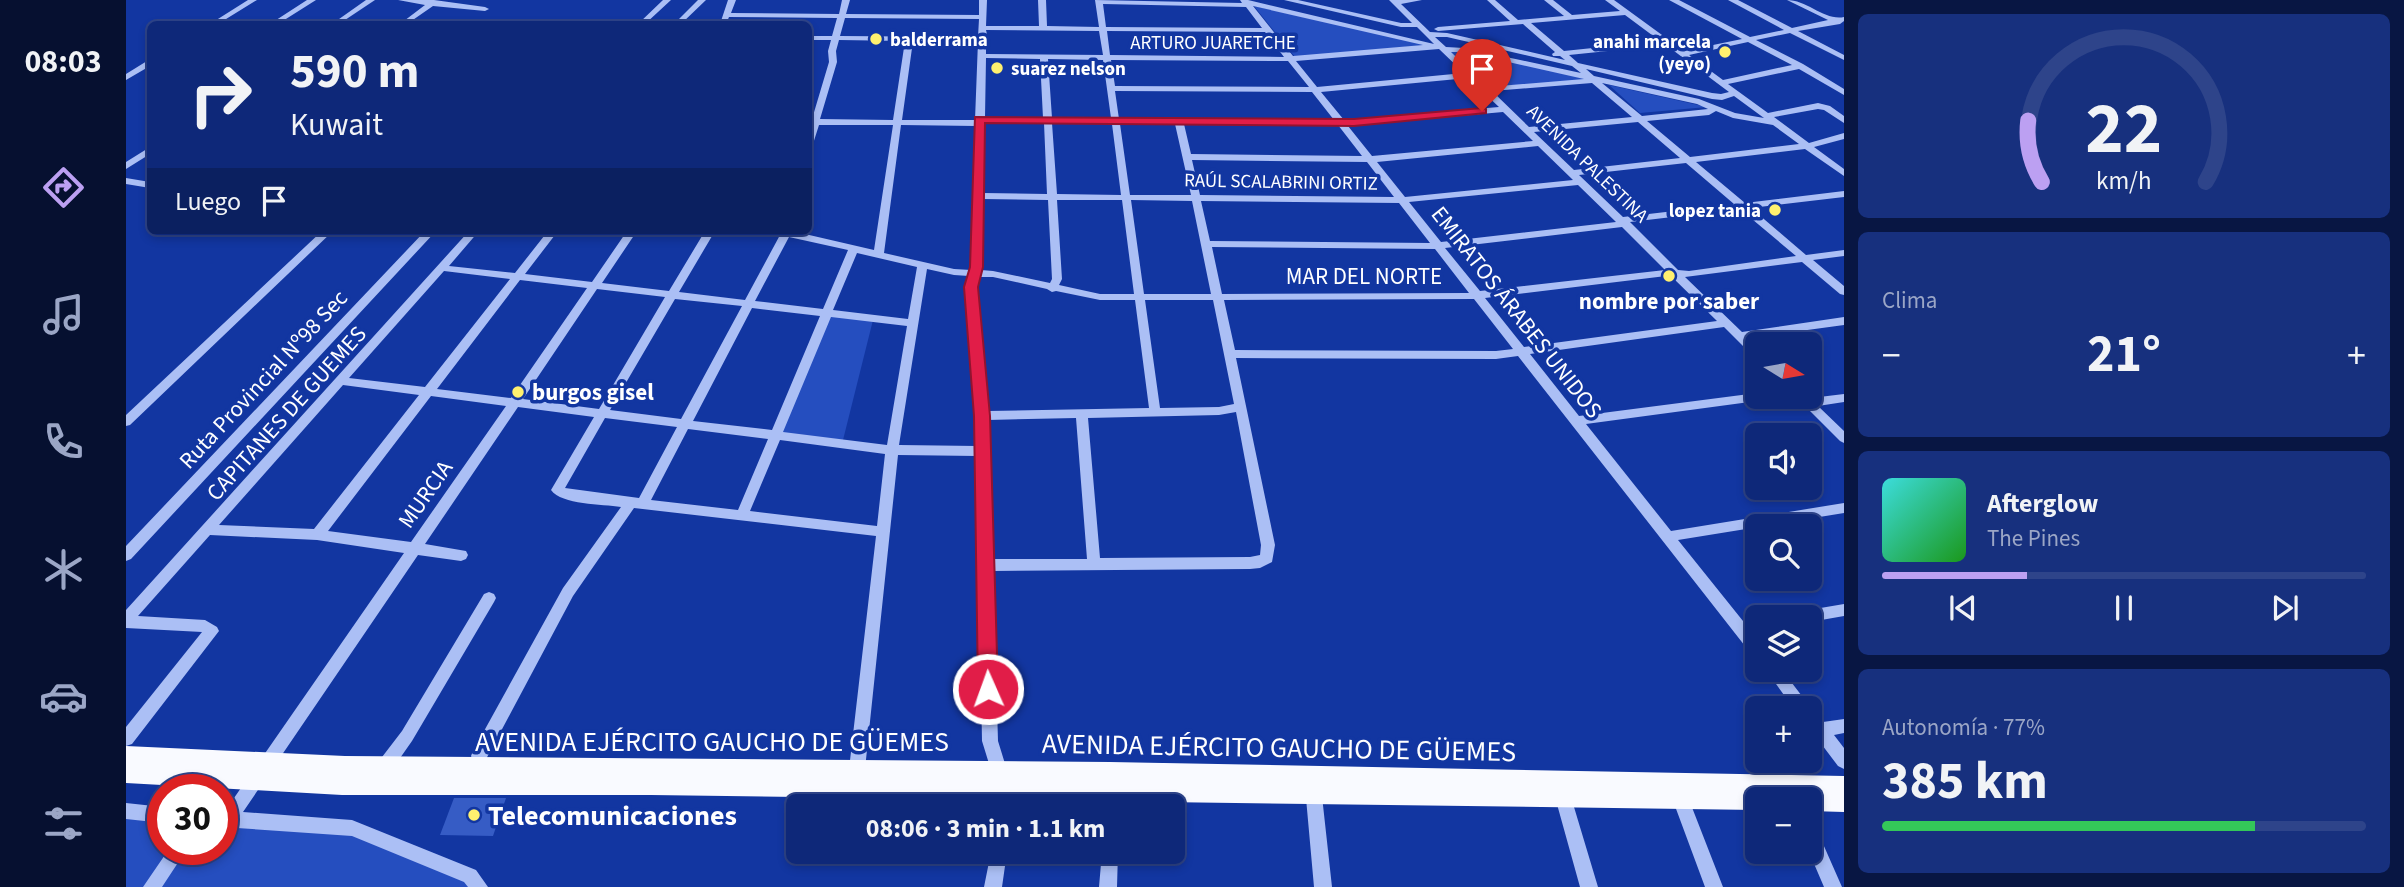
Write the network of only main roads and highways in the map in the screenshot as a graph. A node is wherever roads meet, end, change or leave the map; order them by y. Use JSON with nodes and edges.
{"nodes":[{"id":1,"x":126,"y":756,"type":"edge"},
{"id":2,"x":126,"y":773,"type":"edge"},
{"id":3,"x":1313,"y":786,"type":"junction"},
{"id":4,"x":1844,"y":786,"type":"edge"},
{"id":5,"x":1003,"y":789,"type":"edge"},
{"id":6,"x":1057,"y":794,"type":"edge"},
{"id":7,"x":1185,"y":794,"type":"edge"},
{"id":8,"x":1745,"y":799,"type":"edge"},
{"id":9,"x":1822,"y":801,"type":"edge"},
{"id":10,"x":1844,"y":802,"type":"edge"}],
"edges":[{"from":1,"to":5,"type":"main road","name":"AVENIDA EJÉRCITO GAUCHO DE GÜEMES"},
{"from":2,"to":5,"type":"main road","name":"AVENIDA EJÉRCITO GAUCHO DE GÜEMES"},
{"from":3,"to":4,"type":"main road","name":"AVENIDA EJÉRCITO GAUCHO DE GÜEMES"},
{"from":3,"to":5,"type":"main road","name":"AVENIDA EJÉRCITO GAUCHO DE GÜEMES"},
{"from":3,"to":7,"type":"main road","name":"AVENIDA EJÉRCITO GAUCHO DE GÜEMES"},
{"from":3,"to":8,"type":"main road","name":"AVENIDA EJÉRCITO GAUCHO DE GÜEMES"},
{"from":5,"to":6,"type":"main road","name":"AVENIDA EJÉRCITO GAUCHO DE GÜEMES"},
{"from":9,"to":10,"type":"main road"}]}
